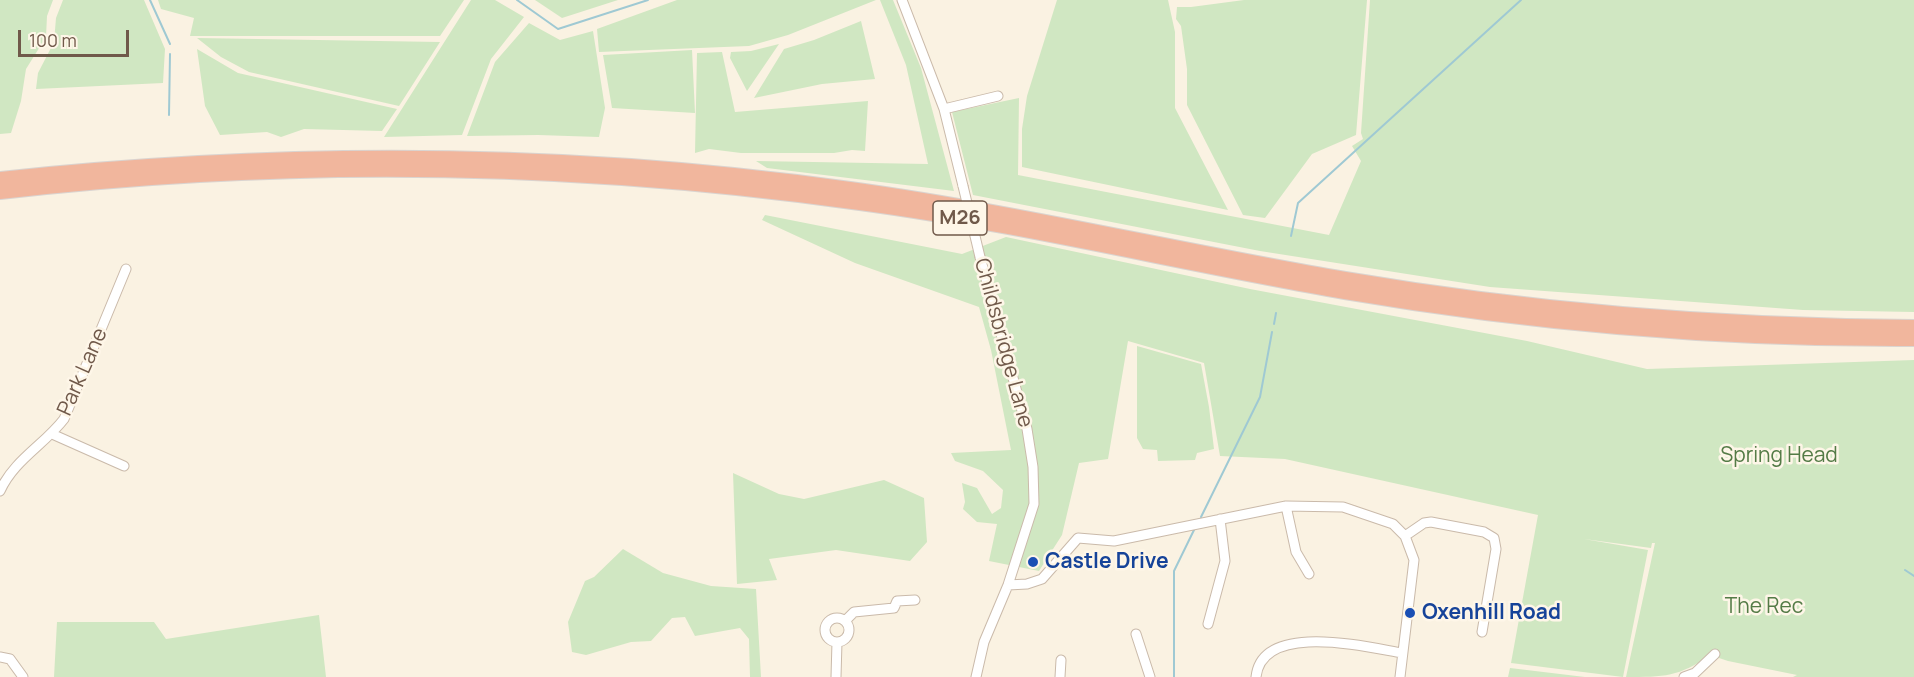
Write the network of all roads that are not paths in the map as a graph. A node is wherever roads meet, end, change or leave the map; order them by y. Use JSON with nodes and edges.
{"nodes":[{"id":1,"x":902,"y":0,"type":"edge"},
{"id":2,"x":998,"y":96,"type":"dead end"},
{"id":3,"x":944,"y":108,"type":"junction"},
{"id":4,"x":0,"y":179,"type":"edge"},
{"id":5,"x":0,"y":192,"type":"edge"},
{"id":6,"x":126,"y":269,"type":"dead end"},
{"id":7,"x":1914,"y":327,"type":"edge"},
{"id":8,"x":1914,"y":339,"type":"edge"},
{"id":9,"x":52,"y":434,"type":"junction"},
{"id":10,"x":124,"y":466,"type":"dead end"},
{"id":11,"x":0,"y":491,"type":"edge"},
{"id":12,"x":1286,"y":506,"type":"junction"},
{"id":13,"x":1220,"y":519,"type":"junction"},
{"id":14,"x":1405,"y":536,"type":"junction"},
{"id":15,"x":1309,"y":574,"type":"dead end"},
{"id":16,"x":1008,"y":585,"type":"junction"},
{"id":17,"x":915,"y":600,"type":"dead end"},
{"id":18,"x":845,"y":621,"type":"junction"},
{"id":19,"x":1208,"y":624,"type":"dead end"},
{"id":20,"x":1482,"y":632,"type":"dead end"},
{"id":21,"x":1136,"y":634,"type":"dead end"},
{"id":22,"x":837,"y":642,"type":"junction"},
{"id":23,"x":1402,"y":653,"type":"junction"},
{"id":24,"x":1715,"y":654,"type":"dead end"},
{"id":25,"x":0,"y":657,"type":"edge"},
{"id":26,"x":1061,"y":660,"type":"dead end"},
{"id":27,"x":23,"y":677,"type":"edge"},
{"id":28,"x":836,"y":677,"type":"edge"},
{"id":29,"x":976,"y":677,"type":"edge"},
{"id":30,"x":1060,"y":677,"type":"edge"},
{"id":31,"x":1150,"y":677,"type":"edge"},
{"id":32,"x":1256,"y":677,"type":"edge"},
{"id":33,"x":1400,"y":677,"type":"edge"},
{"id":34,"x":1684,"y":677,"type":"edge"}],
"edges":[{"from":1,"to":3,"type":"street","name":"Childsbridge Lane"},
{"from":2,"to":3,"type":"street"},
{"from":3,"to":16,"type":"street","name":"Childsbridge Lane","bridge":true},
{"from":4,"to":7,"type":"highway","number":"M26"},
{"from":5,"to":8,"type":"highway","number":"M26"},
{"from":6,"to":9,"type":"street","name":"Park Lane"},
{"from":9,"to":10,"type":"street"},
{"from":9,"to":11,"type":"street","name":"Park Lane"},
{"from":12,"to":13,"type":"street"},
{"from":12,"to":14,"type":"street"},
{"from":12,"to":15,"type":"street"},
{"from":13,"to":16,"type":"street"},
{"from":13,"to":19,"type":"street"},
{"from":14,"to":20,"type":"street"},
{"from":14,"to":23,"type":"street"},
{"from":16,"to":29,"type":"street","name":"Childsbridge Lane"},
{"from":17,"to":18,"type":"street"},
{"from":18,"to":22,"type":"street"},
{"from":18,"to":22,"type":"street"},
{"from":21,"to":31,"type":"street"},
{"from":22,"to":28,"type":"street"},
{"from":23,"to":32,"type":"street"},
{"from":23,"to":33,"type":"street"},
{"from":24,"to":34,"type":"street"},
{"from":25,"to":27,"type":"street"},
{"from":26,"to":30,"type":"street"}]}
